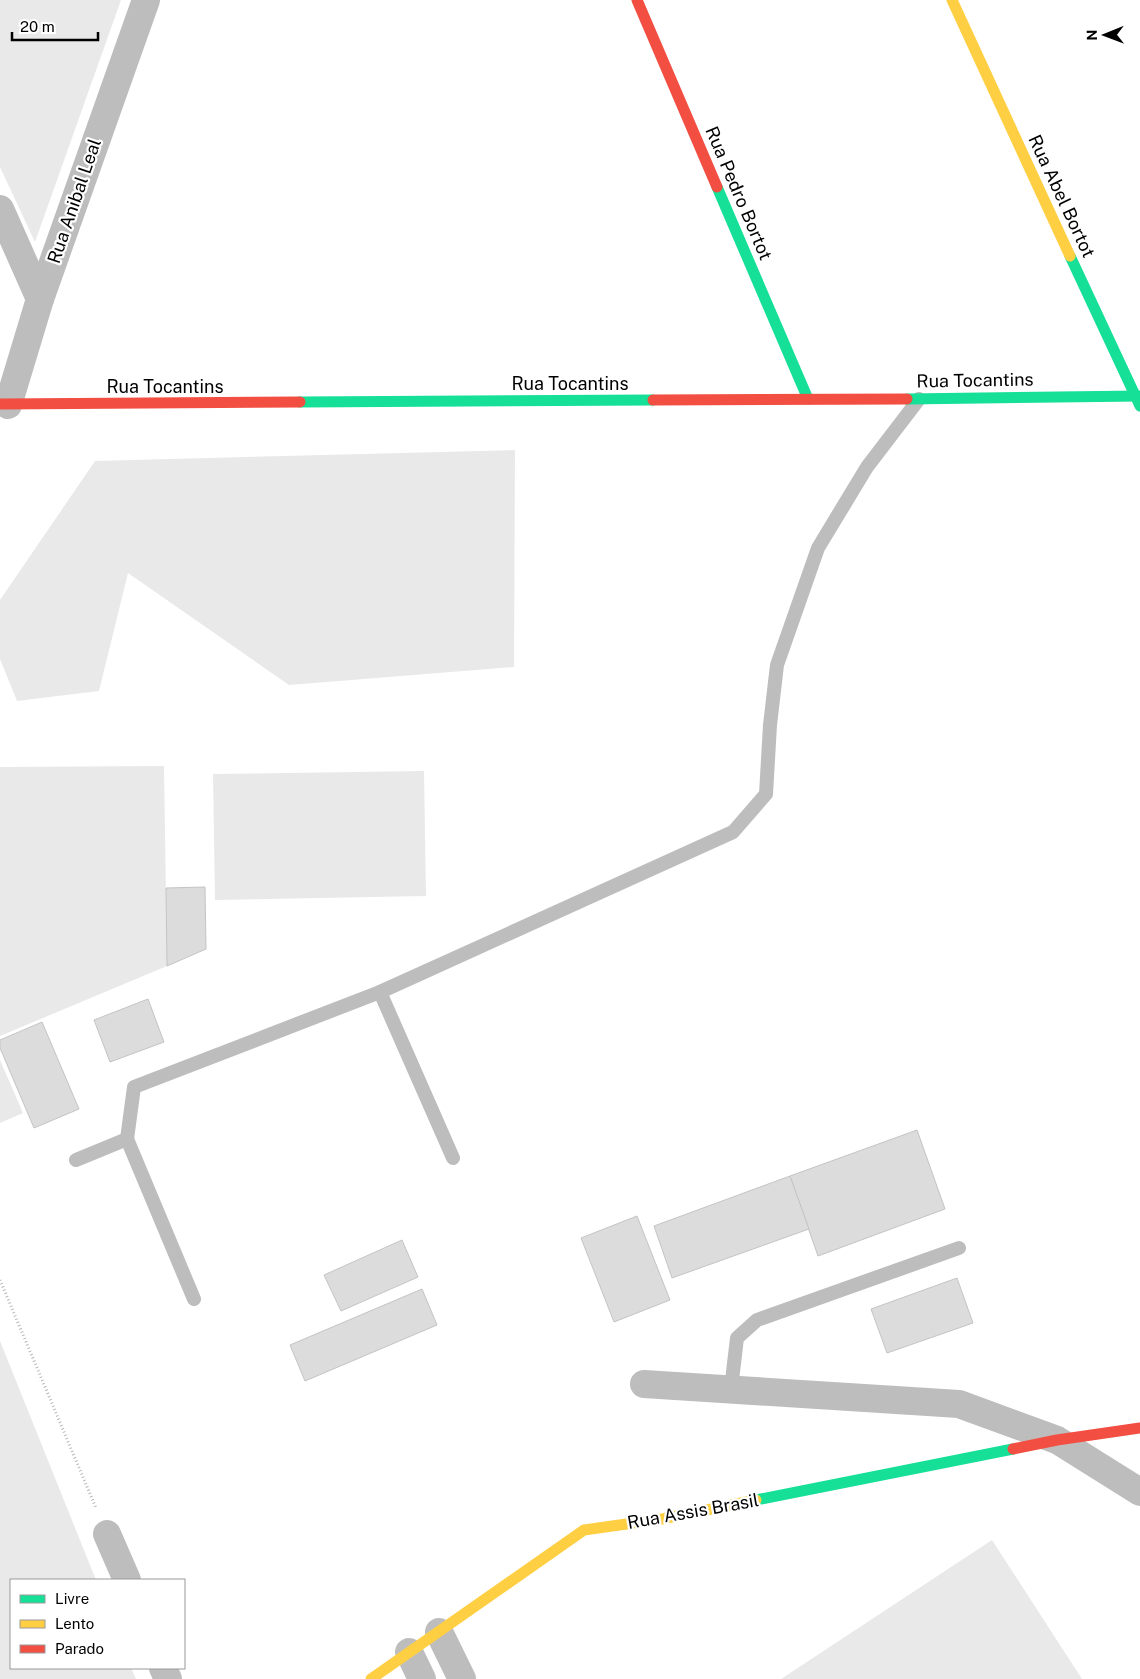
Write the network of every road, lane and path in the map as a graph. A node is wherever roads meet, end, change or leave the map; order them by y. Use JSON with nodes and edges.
{"nodes":[{"id":1,"x":146,"y":0,"type":"edge"},
{"id":2,"x":637,"y":0,"type":"edge"},
{"id":3,"x":952,"y":0,"type":"edge"},
{"id":4,"x":0,"y":209,"type":"edge"},
{"id":5,"x":40,"y":300,"type":"junction"},
{"id":6,"x":808,"y":399,"type":"junction"},
{"id":7,"x":919,"y":399,"type":"junction"},
{"id":8,"x":1138,"y":399,"type":"edge"},
{"id":9,"x":4,"y":404,"type":"edge"},
{"id":10,"x":380,"y":992,"type":"junction"},
{"id":11,"x":127,"y":1139,"type":"junction"},
{"id":12,"x":453,"y":1158,"type":"dead end"},
{"id":13,"x":76,"y":1160,"type":"dead end"},
{"id":14,"x":959,"y":1248,"type":"dead end"},
{"id":15,"x":0,"y":1280,"type":"edge"},
{"id":16,"x":194,"y":1299,"type":"dead end"},
{"id":17,"x":644,"y":1384,"type":"dead end"},
{"id":18,"x":731,"y":1389,"type":"junction"},
{"id":19,"x":1140,"y":1428,"type":"edge"},
{"id":20,"x":1057,"y":1440,"type":"junction"},
{"id":21,"x":1140,"y":1492,"type":"edge"},
{"id":22,"x":107,"y":1534,"type":"joint"},
{"id":23,"x":127,"y":1579,"type":"edge"},
{"id":24,"x":440,"y":1632,"type":"junction"},
{"id":25,"x":409,"y":1652,"type":"junction"},
{"id":26,"x":371,"y":1679,"type":"edge"},
{"id":27,"x":422,"y":1679,"type":"edge"},
{"id":28,"x":462,"y":1679,"type":"edge"}],
"edges":[{"from":1,"to":5,"type":"street","name":"Rua Anibal Leal"},
{"from":2,"to":6,"type":"street","name":"Rua Pedro Bortot"},
{"from":3,"to":8,"type":"street","name":"Rua Abel Bortot"},
{"from":4,"to":5,"type":"street"},
{"from":5,"to":9,"type":"street","name":"Rua Anibal Leal"},
{"from":6,"to":7,"type":"street","name":"Rua Tocantins"},
{"from":6,"to":9,"type":"street","name":"Rua Tocantins"},
{"from":7,"to":8,"type":"street","name":"Rua Tocantins"},
{"from":7,"to":10,"type":"lane"},
{"from":10,"to":11,"type":"lane"},
{"from":10,"to":12,"type":"lane"},
{"from":11,"to":13,"type":"lane"},
{"from":11,"to":16,"type":"lane"},
{"from":14,"to":18,"type":"lane"},
{"from":15,"to":22,"type":"path"},
{"from":17,"to":18,"type":"street","name":"Rua Assis Brasil"},
{"from":18,"to":20,"type":"street","name":"Rua Assis Brasil"},
{"from":19,"to":20,"type":"street","name":"Rua Assis Brasil"},
{"from":20,"to":21,"type":"street"},
{"from":20,"to":24,"type":"street","name":"Rua Assis Brasil"},
{"from":22,"to":23,"type":"street"},
{"from":24,"to":25,"type":"street","name":"Rua Assis Brasil"},
{"from":24,"to":28,"type":"street"},
{"from":25,"to":26,"type":"street","name":"Rua Assis Brasil"},
{"from":25,"to":27,"type":"street"}]}
